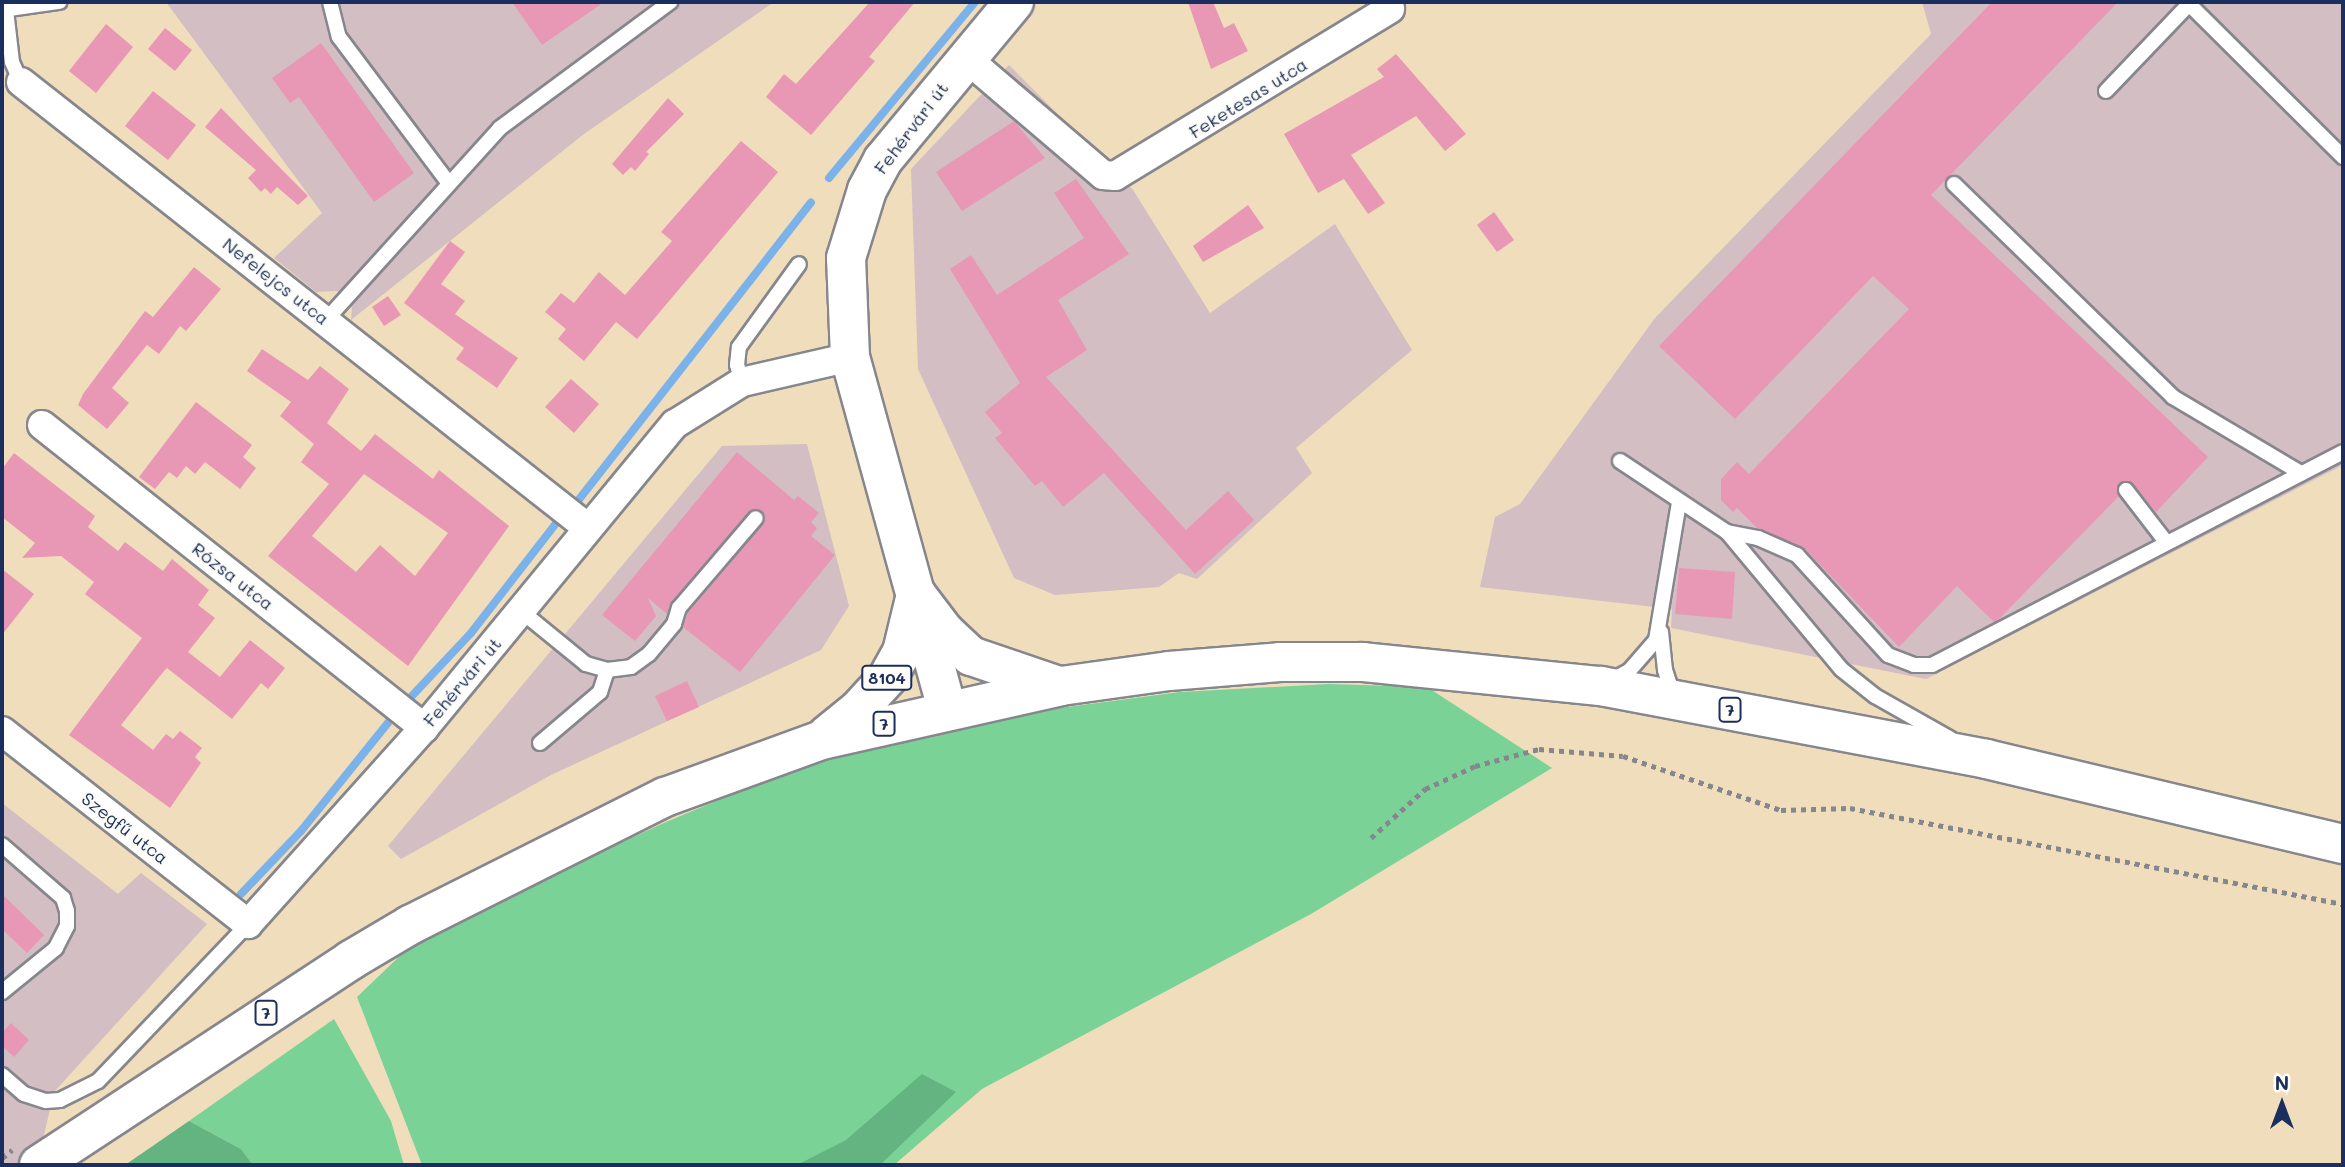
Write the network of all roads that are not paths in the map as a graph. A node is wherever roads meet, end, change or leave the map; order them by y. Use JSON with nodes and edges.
{"nodes":[{"id":1,"x":59,"y":2,"type":"edge"},
{"id":2,"x":330,"y":2,"type":"edge"},
{"id":3,"x":670,"y":2,"type":"edge"},
{"id":4,"x":1014,"y":2,"type":"edge"},
{"id":5,"x":2190,"y":3,"type":"edge"},
{"id":6,"x":1390,"y":9,"type":"dead end"},
{"id":7,"x":4,"y":10,"type":"edge"},
{"id":8,"x":966,"y":58,"type":"junction"},
{"id":9,"x":21,"y":82,"type":"joint"},
{"id":10,"x":2106,"y":91,"type":"dead end"},
{"id":11,"x":2343,"y":157,"type":"edge"},
{"id":12,"x":448,"y":182,"type":"junction"},
{"id":13,"x":1954,"y":184,"type":"dead end"},
{"id":14,"x":799,"y":264,"type":"dead end"},
{"id":15,"x":326,"y":320,"type":"junction"},
{"id":16,"x":850,"y":357,"type":"junction"},
{"id":17,"x":742,"y":382,"type":"junction"},
{"id":18,"x":42,"y":425,"type":"dead end"},
{"id":19,"x":2343,"y":452,"type":"edge"},
{"id":20,"x":1620,"y":461,"type":"dead end"},
{"id":21,"x":2301,"y":473,"type":"junction"},
{"id":22,"x":2126,"y":490,"type":"dead end"},
{"id":23,"x":1679,"y":503,"type":"junction"},
{"id":24,"x":756,"y":518,"type":"dead end"},
{"id":25,"x":589,"y":528,"type":"junction"},
{"id":26,"x":1727,"y":532,"type":"junction"},
{"id":27,"x":2166,"y":542,"type":"junction"},
{"id":28,"x":916,"y":594,"type":"junction"},
{"id":29,"x":521,"y":611,"type":"junction"},
{"id":30,"x":1660,"y":616,"type":"junction"},
{"id":31,"x":607,"y":670,"type":"junction"},
{"id":32,"x":1061,"y":686,"type":"junction"},
{"id":33,"x":1601,"y":686,"type":"junction"},
{"id":34,"x":1711,"y":706,"type":"junction"},
{"id":35,"x":947,"y":709,"type":"junction"},
{"id":36,"x":424,"y":728,"type":"junction"},
{"id":37,"x":2,"y":731,"type":"edge"},
{"id":38,"x":822,"y":740,"type":"junction"},
{"id":39,"x":540,"y":743,"type":"dead end"},
{"id":40,"x":1986,"y":759,"type":"junction"},
{"id":41,"x":2343,"y":844,"type":"edge"},
{"id":42,"x":2,"y":845,"type":"edge"},
{"id":43,"x":248,"y":924,"type":"junction"},
{"id":44,"x":2,"y":992,"type":"edge"},
{"id":45,"x":2,"y":1075,"type":"edge"},
{"id":46,"x":39,"y":1165,"type":"edge"}],
"edges":[{"from":1,"to":7,"type":"lane"},
{"from":2,"to":12,"type":"lane"},
{"from":3,"to":12,"type":"lane"},
{"from":4,"to":8,"type":"main road","name":"Fehérvári út","number":"8104"},
{"from":5,"to":10,"type":"lane"},
{"from":5,"to":11,"type":"lane"},
{"from":6,"to":8,"type":"street","name":"Feketesas utca"},
{"from":7,"to":9,"type":"lane","name":"Nefelejcs utca"},
{"from":8,"to":16,"type":"main road","name":"Fehérvári út","number":"8104"},
{"from":9,"to":15,"type":"street","name":"Nefelejcs utca"},
{"from":12,"to":15,"type":"lane"},
{"from":13,"to":21,"type":"lane"},
{"from":14,"to":17,"type":"lane"},
{"from":15,"to":25,"type":"street","name":"Nefelejcs utca"},
{"from":16,"to":17,"type":"street","name":"Fehérvári út"},
{"from":16,"to":28,"type":"main road","name":"Fehérvári út","number":"8104"},
{"from":17,"to":25,"type":"street","name":"Fehérvári út"},
{"from":18,"to":36,"type":"street","name":"Rózsa utca"},
{"from":19,"to":21,"type":"lane"},
{"from":20,"to":23,"type":"lane"},
{"from":21,"to":27,"type":"lane"},
{"from":22,"to":27,"type":"lane"},
{"from":23,"to":26,"type":"lane"},
{"from":23,"to":30,"type":"lane"},
{"from":24,"to":31,"type":"lane"},
{"from":25,"to":29,"type":"street","name":"Fehérvári út"},
{"from":26,"to":27,"type":"lane"},
{"from":26,"to":40,"type":"lane"},
{"from":28,"to":32,"type":"main road","number":"8104"},
{"from":28,"to":35,"type":"main road","name":"Fehérvári út","number":"8104"},
{"from":28,"to":38,"type":"main road","number":"8104"},
{"from":29,"to":31,"type":"lane"},
{"from":29,"to":36,"type":"street","name":"Fehérvári út"},
{"from":30,"to":33,"type":"lane"},
{"from":30,"to":34,"type":"lane"},
{"from":31,"to":39,"type":"lane"},
{"from":32,"to":33,"type":"main road","number":"7"},
{"from":32,"to":35,"type":"main road","number":"7"},
{"from":33,"to":34,"type":"main road","number":"7"},
{"from":34,"to":40,"type":"main road","number":"7"},
{"from":35,"to":38,"type":"main road","number":"7"},
{"from":36,"to":43,"type":"street","name":"Fehérvári út"},
{"from":37,"to":43,"type":"street","name":"Szegfű utca"},
{"from":38,"to":46,"type":"main road","number":"7"},
{"from":40,"to":41,"type":"main road","number":"7"},
{"from":42,"to":44,"type":"lane"},
{"from":43,"to":45,"type":"lane","name":"Fehérvári út"}]}
